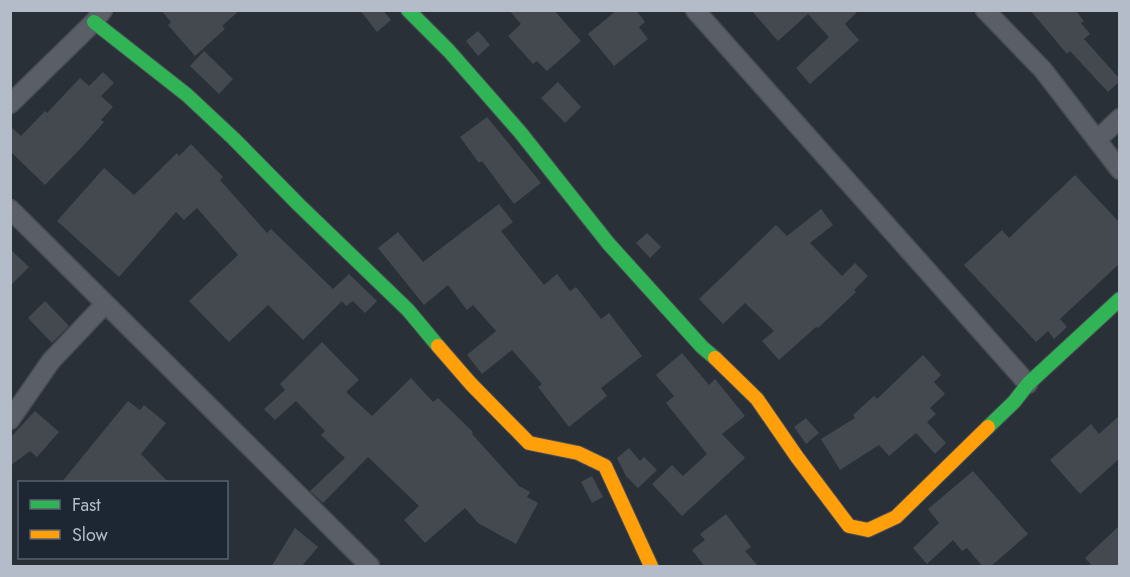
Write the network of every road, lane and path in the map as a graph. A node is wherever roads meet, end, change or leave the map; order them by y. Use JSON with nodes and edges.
{"nodes":[{"id":1,"x":408,"y":10,"type":"edge"},
{"id":2,"x":695,"y":10,"type":"edge"},
{"id":3,"x":985,"y":10,"type":"edge"},
{"id":4,"x":98,"y":16,"type":"edge"},
{"id":5,"x":10,"y":104,"type":"edge"},
{"id":6,"x":1119,"y":118,"type":"edge"},
{"id":7,"x":1096,"y":140,"type":"junction"},
{"id":8,"x":1119,"y":170,"type":"edge"},
{"id":9,"x":10,"y":209,"type":"edge"},
{"id":10,"x":1119,"y":299,"type":"edge"},
{"id":11,"x":105,"y":304,"type":"junction"},
{"id":12,"x":1028,"y":384,"type":"junction"},
{"id":13,"x":10,"y":420,"type":"edge"},
{"id":14,"x":370,"y":567,"type":"edge"},
{"id":15,"x":651,"y":567,"type":"edge"}],
"edges":[{"from":1,"to":12,"type":"street"},
{"from":2,"to":12,"type":"street"},
{"from":3,"to":7,"type":"street"},
{"from":4,"to":5,"type":"street"},
{"from":4,"to":15,"type":"street"},
{"from":6,"to":7,"type":"street"},
{"from":7,"to":8,"type":"street"},
{"from":9,"to":11,"type":"street"},
{"from":10,"to":12,"type":"street"},
{"from":11,"to":13,"type":"street"},
{"from":11,"to":14,"type":"street"}]}
